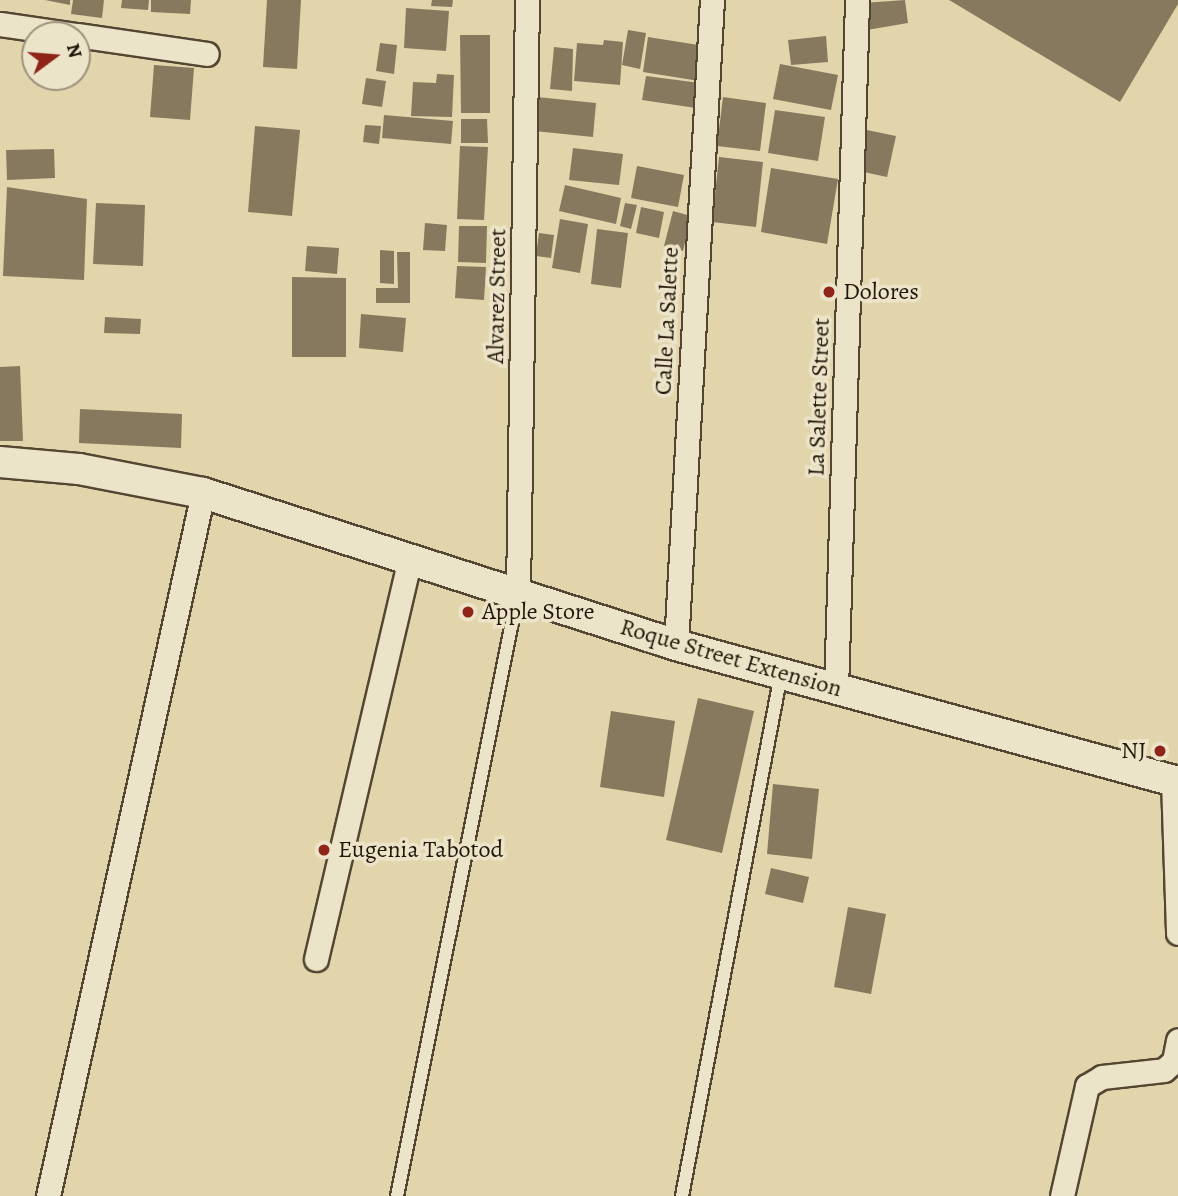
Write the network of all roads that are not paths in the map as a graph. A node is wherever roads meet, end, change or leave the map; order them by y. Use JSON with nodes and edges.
{"nodes":[{"id":1,"x":527,"y":0,"type":"edge"},
{"id":2,"x":712,"y":0,"type":"edge"},
{"id":3,"x":857,"y":11,"type":"edge"},
{"id":4,"x":0,"y":24,"type":"edge"},
{"id":5,"x":21,"y":27,"type":"edge"},
{"id":6,"x":91,"y":37,"type":"edge"},
{"id":7,"x":207,"y":54,"type":"dead end"},
{"id":8,"x":0,"y":462,"type":"edge"},
{"id":9,"x":202,"y":493,"type":"junction"},
{"id":10,"x":410,"y":558,"type":"junction"},
{"id":11,"x":519,"y":592,"type":"junction"},
{"id":12,"x":676,"y":645,"type":"junction"},
{"id":13,"x":781,"y":674,"type":"junction"},
{"id":14,"x":835,"y":689,"type":"junction"},
{"id":15,"x":1175,"y":781,"type":"edge"},
{"id":16,"x":1178,"y":933,"type":"edge"},
{"id":17,"x":316,"y":958,"type":"dead end"},
{"id":18,"x":1178,"y":1040,"type":"edge"},
{"id":19,"x":48,"y":1196,"type":"edge"},
{"id":20,"x":397,"y":1196,"type":"edge"},
{"id":21,"x":682,"y":1196,"type":"edge"},
{"id":22,"x":1062,"y":1196,"type":"edge"}],
"edges":[{"from":1,"to":11,"type":"street","name":"Alvarez Street"},
{"from":2,"to":12,"type":"street","name":"Calle La Salette"},
{"from":3,"to":14,"type":"street","name":"La Salette Street"},
{"from":4,"to":5,"type":"street"},
{"from":6,"to":7,"type":"street"},
{"from":8,"to":9,"type":"street","name":"Roque Street Extension"},
{"from":9,"to":10,"type":"street","name":"Roque Street Extension"},
{"from":9,"to":19,"type":"street"},
{"from":10,"to":11,"type":"street","name":"Roque Street Extension"},
{"from":10,"to":17,"type":"street"},
{"from":11,"to":12,"type":"street","name":"Roque Street Extension"},
{"from":11,"to":20,"type":"lane"},
{"from":12,"to":13,"type":"street","name":"Roque Street Extension"},
{"from":13,"to":14,"type":"street","name":"Roque Street Extension"},
{"from":13,"to":21,"type":"lane"},
{"from":14,"to":15,"type":"street","name":"Roque Street Extension"},
{"from":15,"to":16,"type":"street"},
{"from":18,"to":22,"type":"street"}]}
